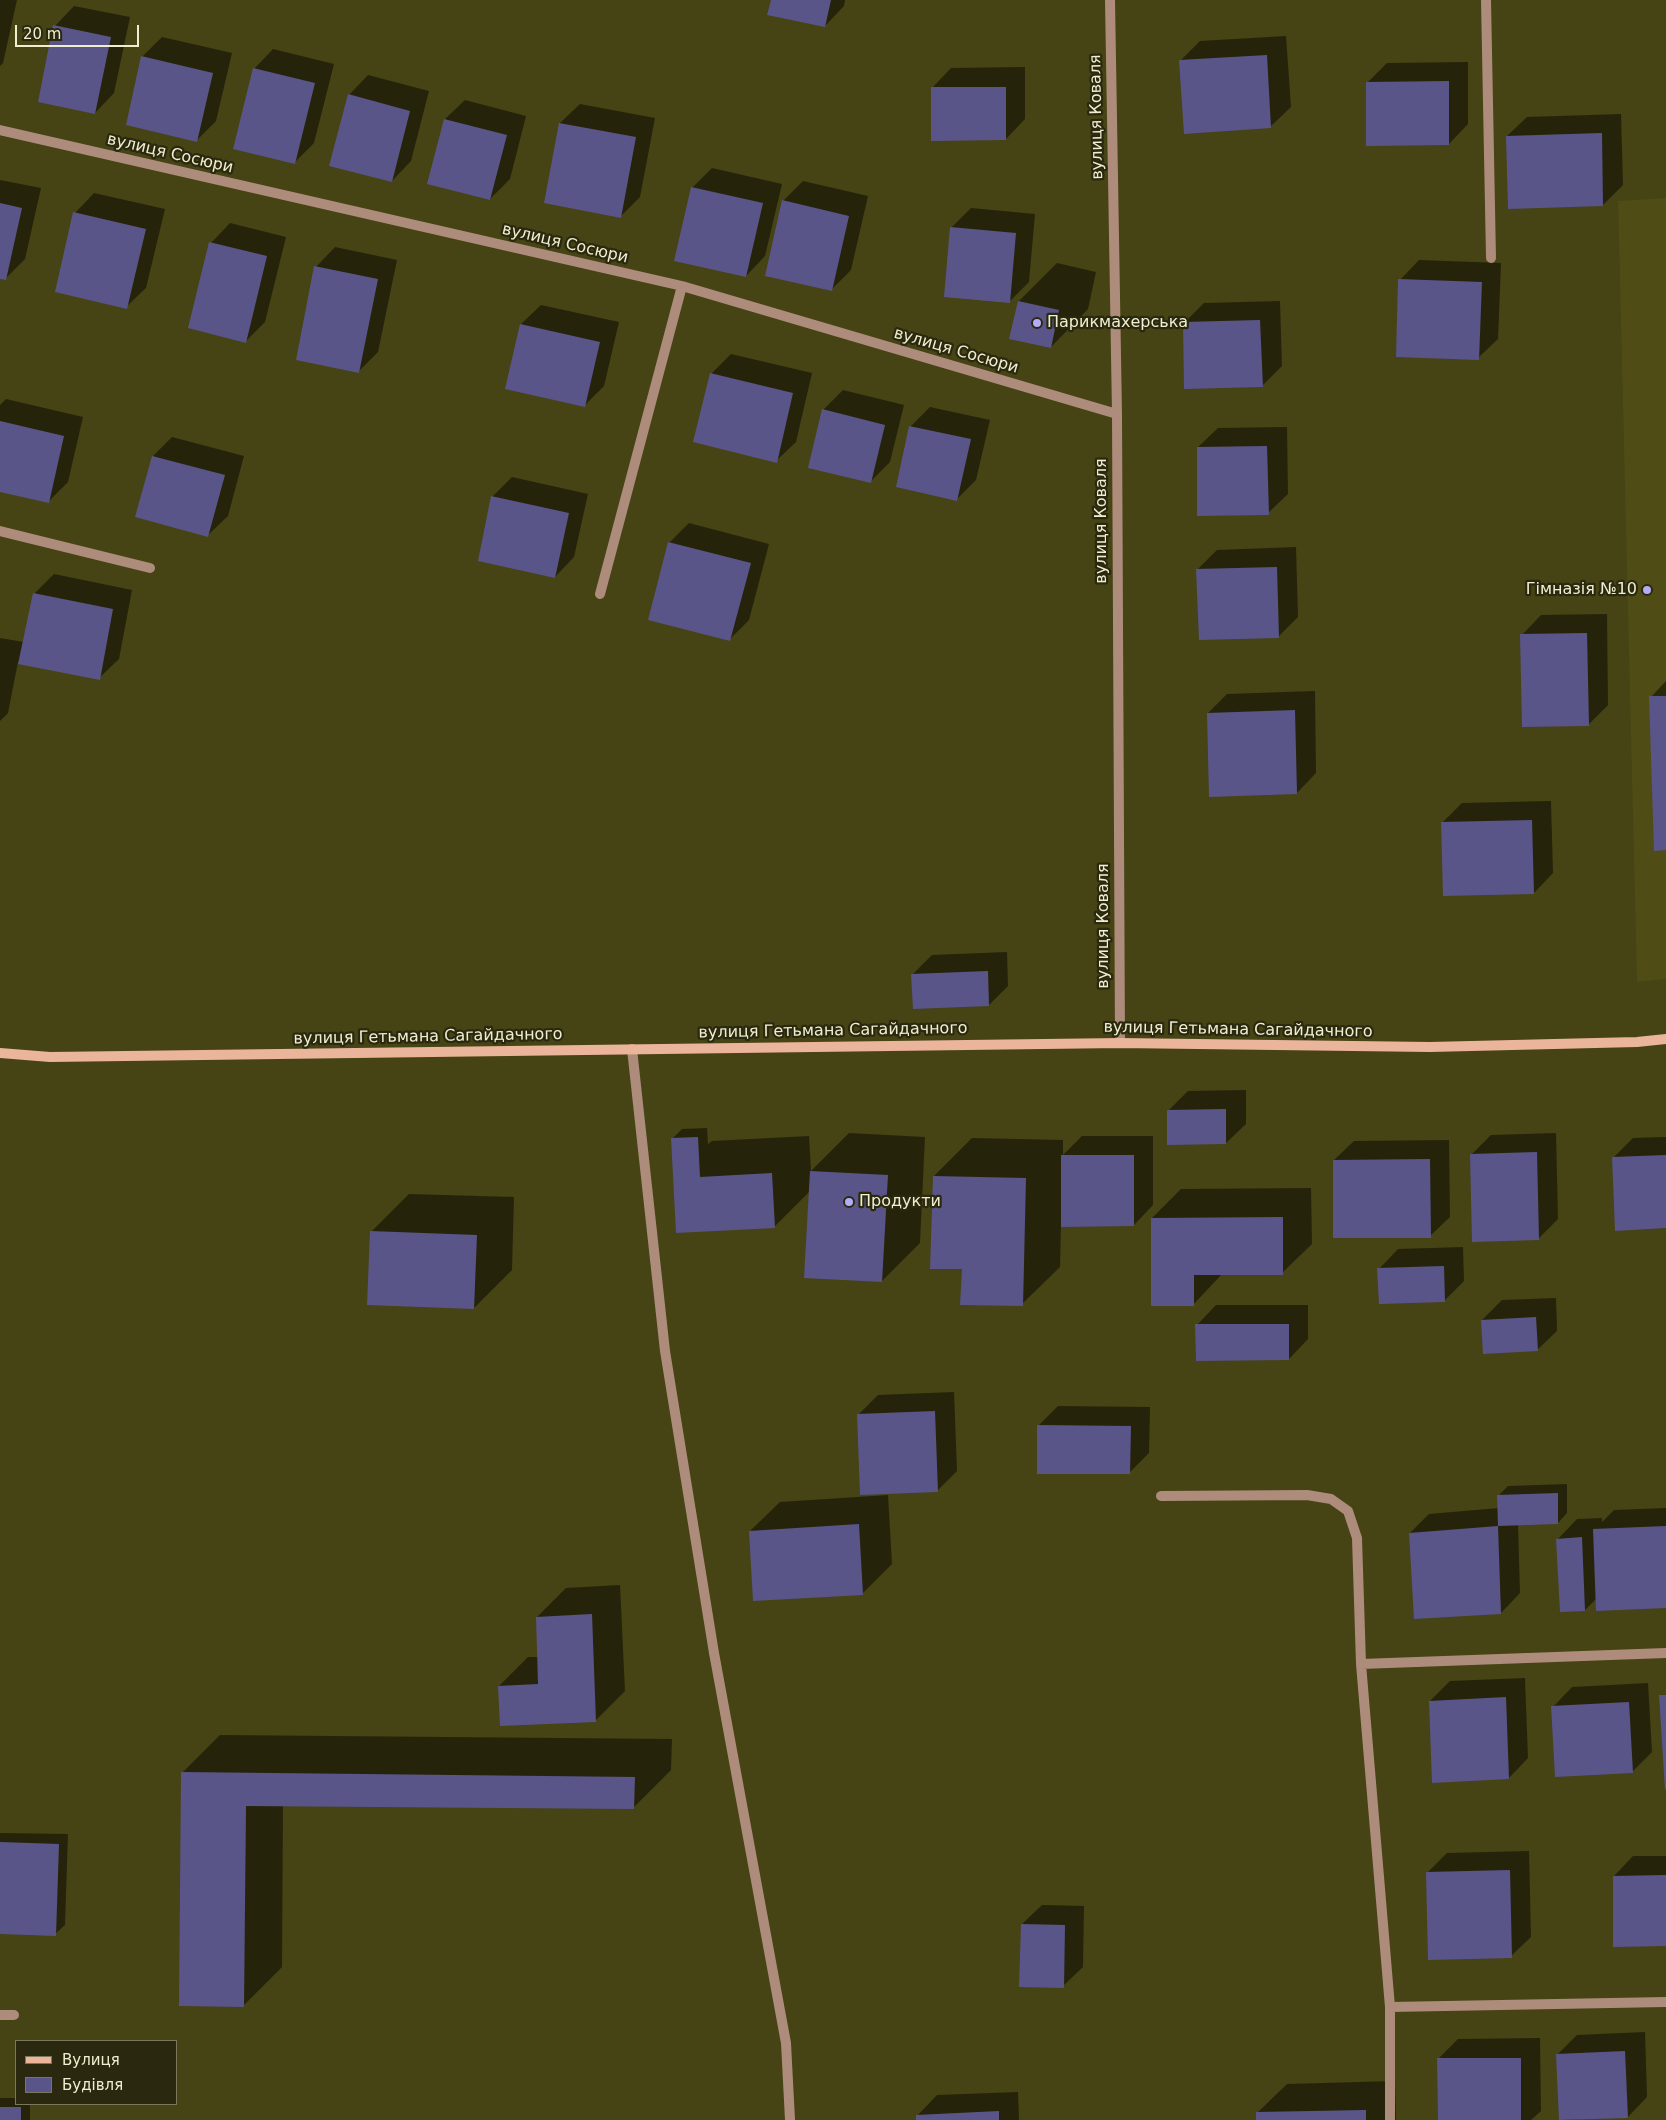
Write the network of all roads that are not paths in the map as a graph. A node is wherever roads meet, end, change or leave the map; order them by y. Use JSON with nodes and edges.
{"nodes":[{"id":1,"x":1110,"y":0,"type":"edge"},
{"id":2,"x":1486,"y":0,"type":"edge"},
{"id":3,"x":0,"y":130,"type":"edge"},
{"id":4,"x":1491,"y":258,"type":"dead end"},
{"id":5,"x":682,"y":286,"type":"junction"},
{"id":6,"x":1116,"y":414,"type":"junction"},
{"id":7,"x":0,"y":531,"type":"edge"},
{"id":8,"x":150,"y":568,"type":"dead end"},
{"id":9,"x":600,"y":594,"type":"dead end"},
{"id":10,"x":1666,"y":1039,"type":"edge"},
{"id":11,"x":1120,"y":1043,"type":"junction"},
{"id":12,"x":632,"y":1049,"type":"junction"},
{"id":13,"x":0,"y":1053,"type":"edge"},
{"id":14,"x":1161,"y":1496,"type":"dead end"},
{"id":15,"x":1666,"y":1653,"type":"edge"},
{"id":16,"x":1361,"y":1664,"type":"junction"},
{"id":17,"x":1666,"y":2002,"type":"edge"},
{"id":18,"x":1390,"y":2007,"type":"junction"},
{"id":19,"x":0,"y":2015,"type":"edge"},
{"id":20,"x":14,"y":2015,"type":"dead end"},
{"id":21,"x":790,"y":2120,"type":"edge"},
{"id":22,"x":1390,"y":2120,"type":"edge"}],
"edges":[{"from":1,"to":6,"type":"street","name":"вулиця Коваля"},
{"from":2,"to":4,"type":"street"},
{"from":3,"to":5,"type":"street","name":"вулиця Сосюри"},
{"from":5,"to":6,"type":"street","name":"вулиця Сосюри"},
{"from":5,"to":9,"type":"street"},
{"from":6,"to":11,"type":"street","name":"вулиця Коваля"},
{"from":7,"to":8,"type":"street"},
{"from":10,"to":11,"type":"main road","name":"вулиця Гетьмана Сагайдачного"},
{"from":11,"to":12,"type":"main road","name":"вулиця Гетьмана Сагайдачного"},
{"from":12,"to":13,"type":"main road","name":"вулиця Гетьмана Сагайдачного"},
{"from":12,"to":21,"type":"street"},
{"from":14,"to":16,"type":"street"},
{"from":15,"to":16,"type":"street"},
{"from":16,"to":18,"type":"street"},
{"from":17,"to":18,"type":"street"},
{"from":18,"to":22,"type":"street"},
{"from":19,"to":20,"type":"street"}]}
